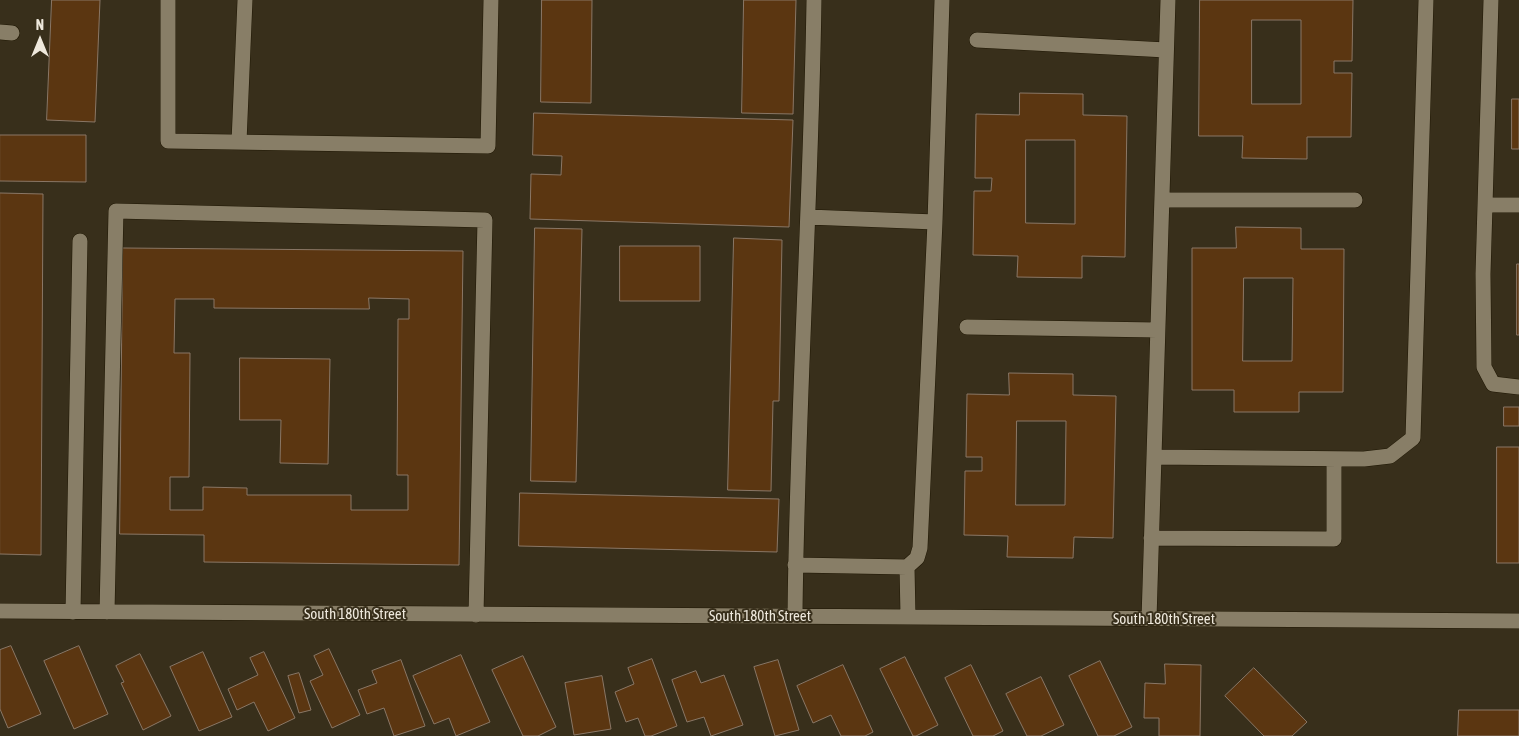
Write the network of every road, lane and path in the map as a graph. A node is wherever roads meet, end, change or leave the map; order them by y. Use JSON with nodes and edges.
{"nodes":[{"id":1,"x":168,"y":0,"type":"edge"},
{"id":2,"x":245,"y":0,"type":"edge"},
{"id":3,"x":491,"y":0,"type":"edge"},
{"id":4,"x":814,"y":0,"type":"edge"},
{"id":5,"x":942,"y":0,"type":"edge"},
{"id":6,"x":1168,"y":0,"type":"edge"},
{"id":7,"x":1426,"y":0,"type":"edge"},
{"id":8,"x":1491,"y":0,"type":"edge"},
{"id":9,"x":976,"y":40,"type":"dead end"},
{"id":10,"x":1166,"y":50,"type":"junction"},
{"id":11,"x":239,"y":142,"type":"junction"},
{"id":12,"x":1162,"y":200,"type":"junction"},
{"id":13,"x":1355,"y":200,"type":"dead end"},
{"id":14,"x":1485,"y":205,"type":"junction"},
{"id":15,"x":1519,"y":205,"type":"edge"},
{"id":16,"x":808,"y":217,"type":"junction"},
{"id":17,"x":935,"y":222,"type":"junction"},
{"id":18,"x":80,"y":241,"type":"dead end"},
{"id":19,"x":967,"y":327,"type":"dead end"},
{"id":20,"x":1157,"y":330,"type":"junction"},
{"id":21,"x":1519,"y":388,"type":"edge"},
{"id":22,"x":1154,"y":456,"type":"junction"},
{"id":23,"x":1334,"y":459,"type":"junction"},
{"id":24,"x":1151,"y":538,"type":"junction"},
{"id":25,"x":795,"y":565,"type":"junction"},
{"id":26,"x":907,"y":567,"type":"junction"},
{"id":27,"x":0,"y":611,"type":"edge"},
{"id":28,"x":73,"y":612,"type":"junction"},
{"id":29,"x":107,"y":612,"type":"junction"},
{"id":30,"x":476,"y":614,"type":"junction"},
{"id":31,"x":795,"y":616,"type":"junction"},
{"id":32,"x":908,"y":616,"type":"junction"},
{"id":33,"x":1148,"y":619,"type":"junction"},
{"id":34,"x":1519,"y":621,"type":"edge"}],
"edges":[{"from":1,"to":11,"type":"street"},
{"from":2,"to":11,"type":"street"},
{"from":3,"to":11,"type":"street"},
{"from":4,"to":16,"type":"street"},
{"from":5,"to":17,"type":"street"},
{"from":6,"to":10,"type":"street"},
{"from":7,"to":23,"type":"street"},
{"from":8,"to":14,"type":"street"},
{"from":9,"to":10,"type":"street"},
{"from":10,"to":12,"type":"street"},
{"from":12,"to":13,"type":"street"},
{"from":12,"to":20,"type":"street"},
{"from":14,"to":15,"type":"street"},
{"from":14,"to":21,"type":"street"},
{"from":16,"to":17,"type":"street"},
{"from":16,"to":25,"type":"street"},
{"from":17,"to":26,"type":"street"},
{"from":18,"to":28,"type":"street"},
{"from":19,"to":20,"type":"street"},
{"from":20,"to":22,"type":"street"},
{"from":22,"to":23,"type":"street"},
{"from":22,"to":24,"type":"street"},
{"from":23,"to":24,"type":"street"},
{"from":24,"to":33,"type":"street"},
{"from":25,"to":26,"type":"street"},
{"from":25,"to":31,"type":"street"},
{"from":26,"to":32,"type":"street"},
{"from":27,"to":28,"type":"street","name":"South 180th Street"},
{"from":28,"to":29,"type":"street","name":"South 180th Street"},
{"from":29,"to":30,"type":"street","name":"South 180th Street"},
{"from":29,"to":30,"type":"street"},
{"from":30,"to":31,"type":"street","name":"South 180th Street"},
{"from":31,"to":32,"type":"street","name":"South 180th Street"},
{"from":32,"to":33,"type":"street","name":"South 180th Street"},
{"from":33,"to":34,"type":"street","name":"South 180th Street"}]}
